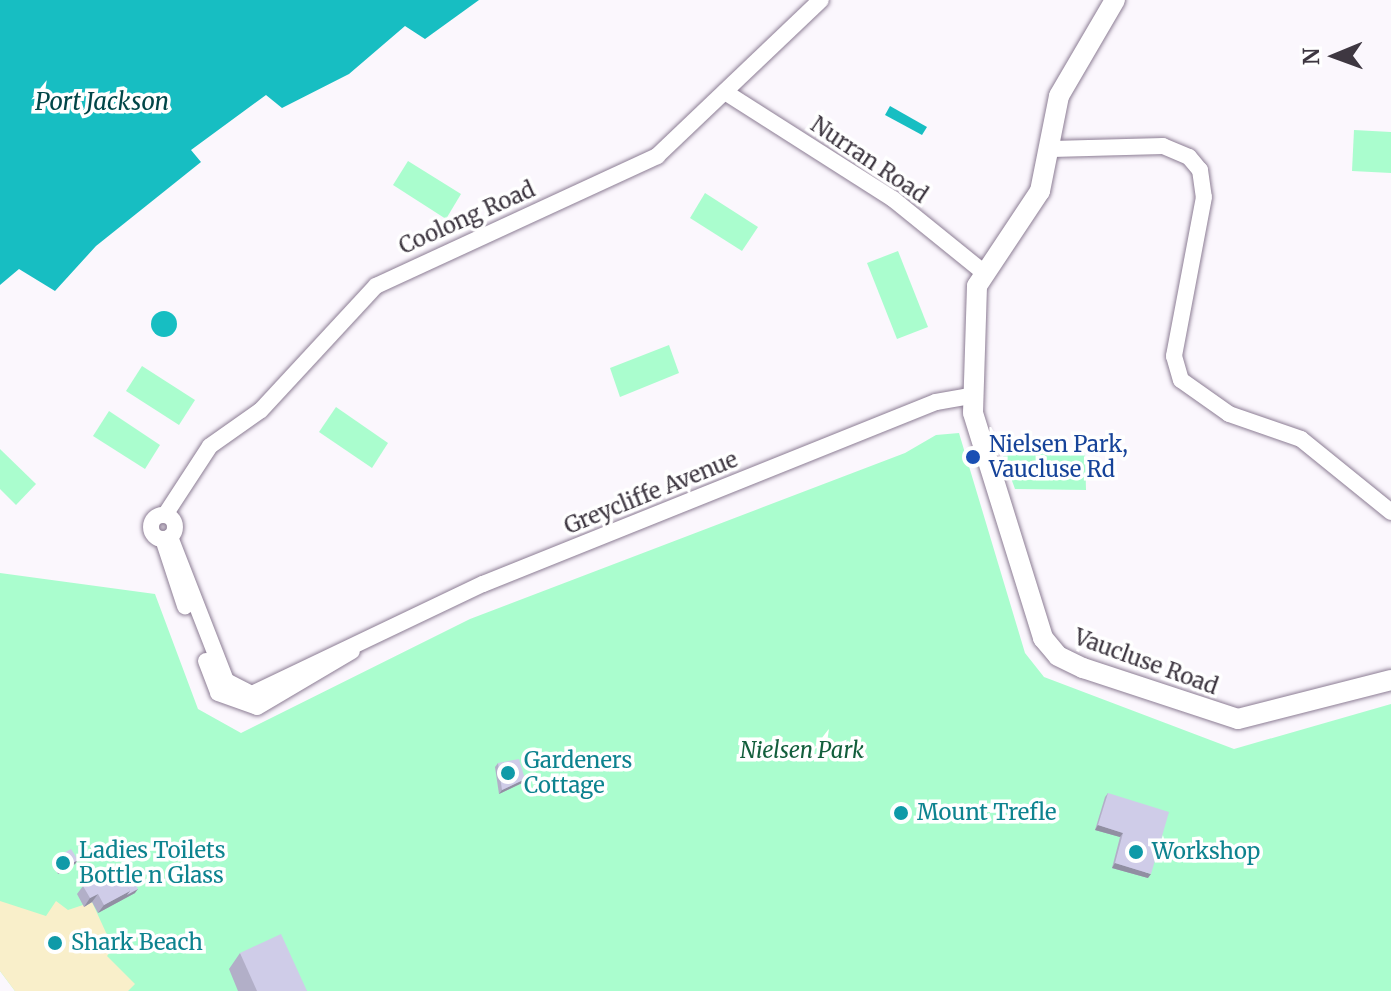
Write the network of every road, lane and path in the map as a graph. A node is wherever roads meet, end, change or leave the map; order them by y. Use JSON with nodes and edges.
{"nodes":[{"id":1,"x":821,"y":0,"type":"edge"},
{"id":2,"x":1115,"y":0,"type":"edge"},
{"id":3,"x":725,"y":92,"type":"junction"},
{"id":4,"x":1052,"y":149,"type":"junction"},
{"id":5,"x":983,"y":272,"type":"junction"},
{"id":6,"x":971,"y":396,"type":"junction"},
{"id":7,"x":1391,"y":512,"type":"edge"},
{"id":8,"x":166,"y":538,"type":"joint"},
{"id":9,"x":1391,"y":680,"type":"edge"}],
"edges":[{"from":1,"to":3,"type":"street","name":"Coolong Road"},
{"from":2,"to":4,"type":"street"},
{"from":3,"to":5,"type":"street","name":"Nurran Road"},
{"from":3,"to":8,"type":"street","name":"Coolong Road"},
{"from":4,"to":5,"type":"street"},
{"from":4,"to":7,"type":"street"},
{"from":5,"to":6,"type":"street"},
{"from":6,"to":8,"type":"street","name":"Greycliffe Avenue"},
{"from":6,"to":9,"type":"street","name":"Vaucluse Road"}]}
